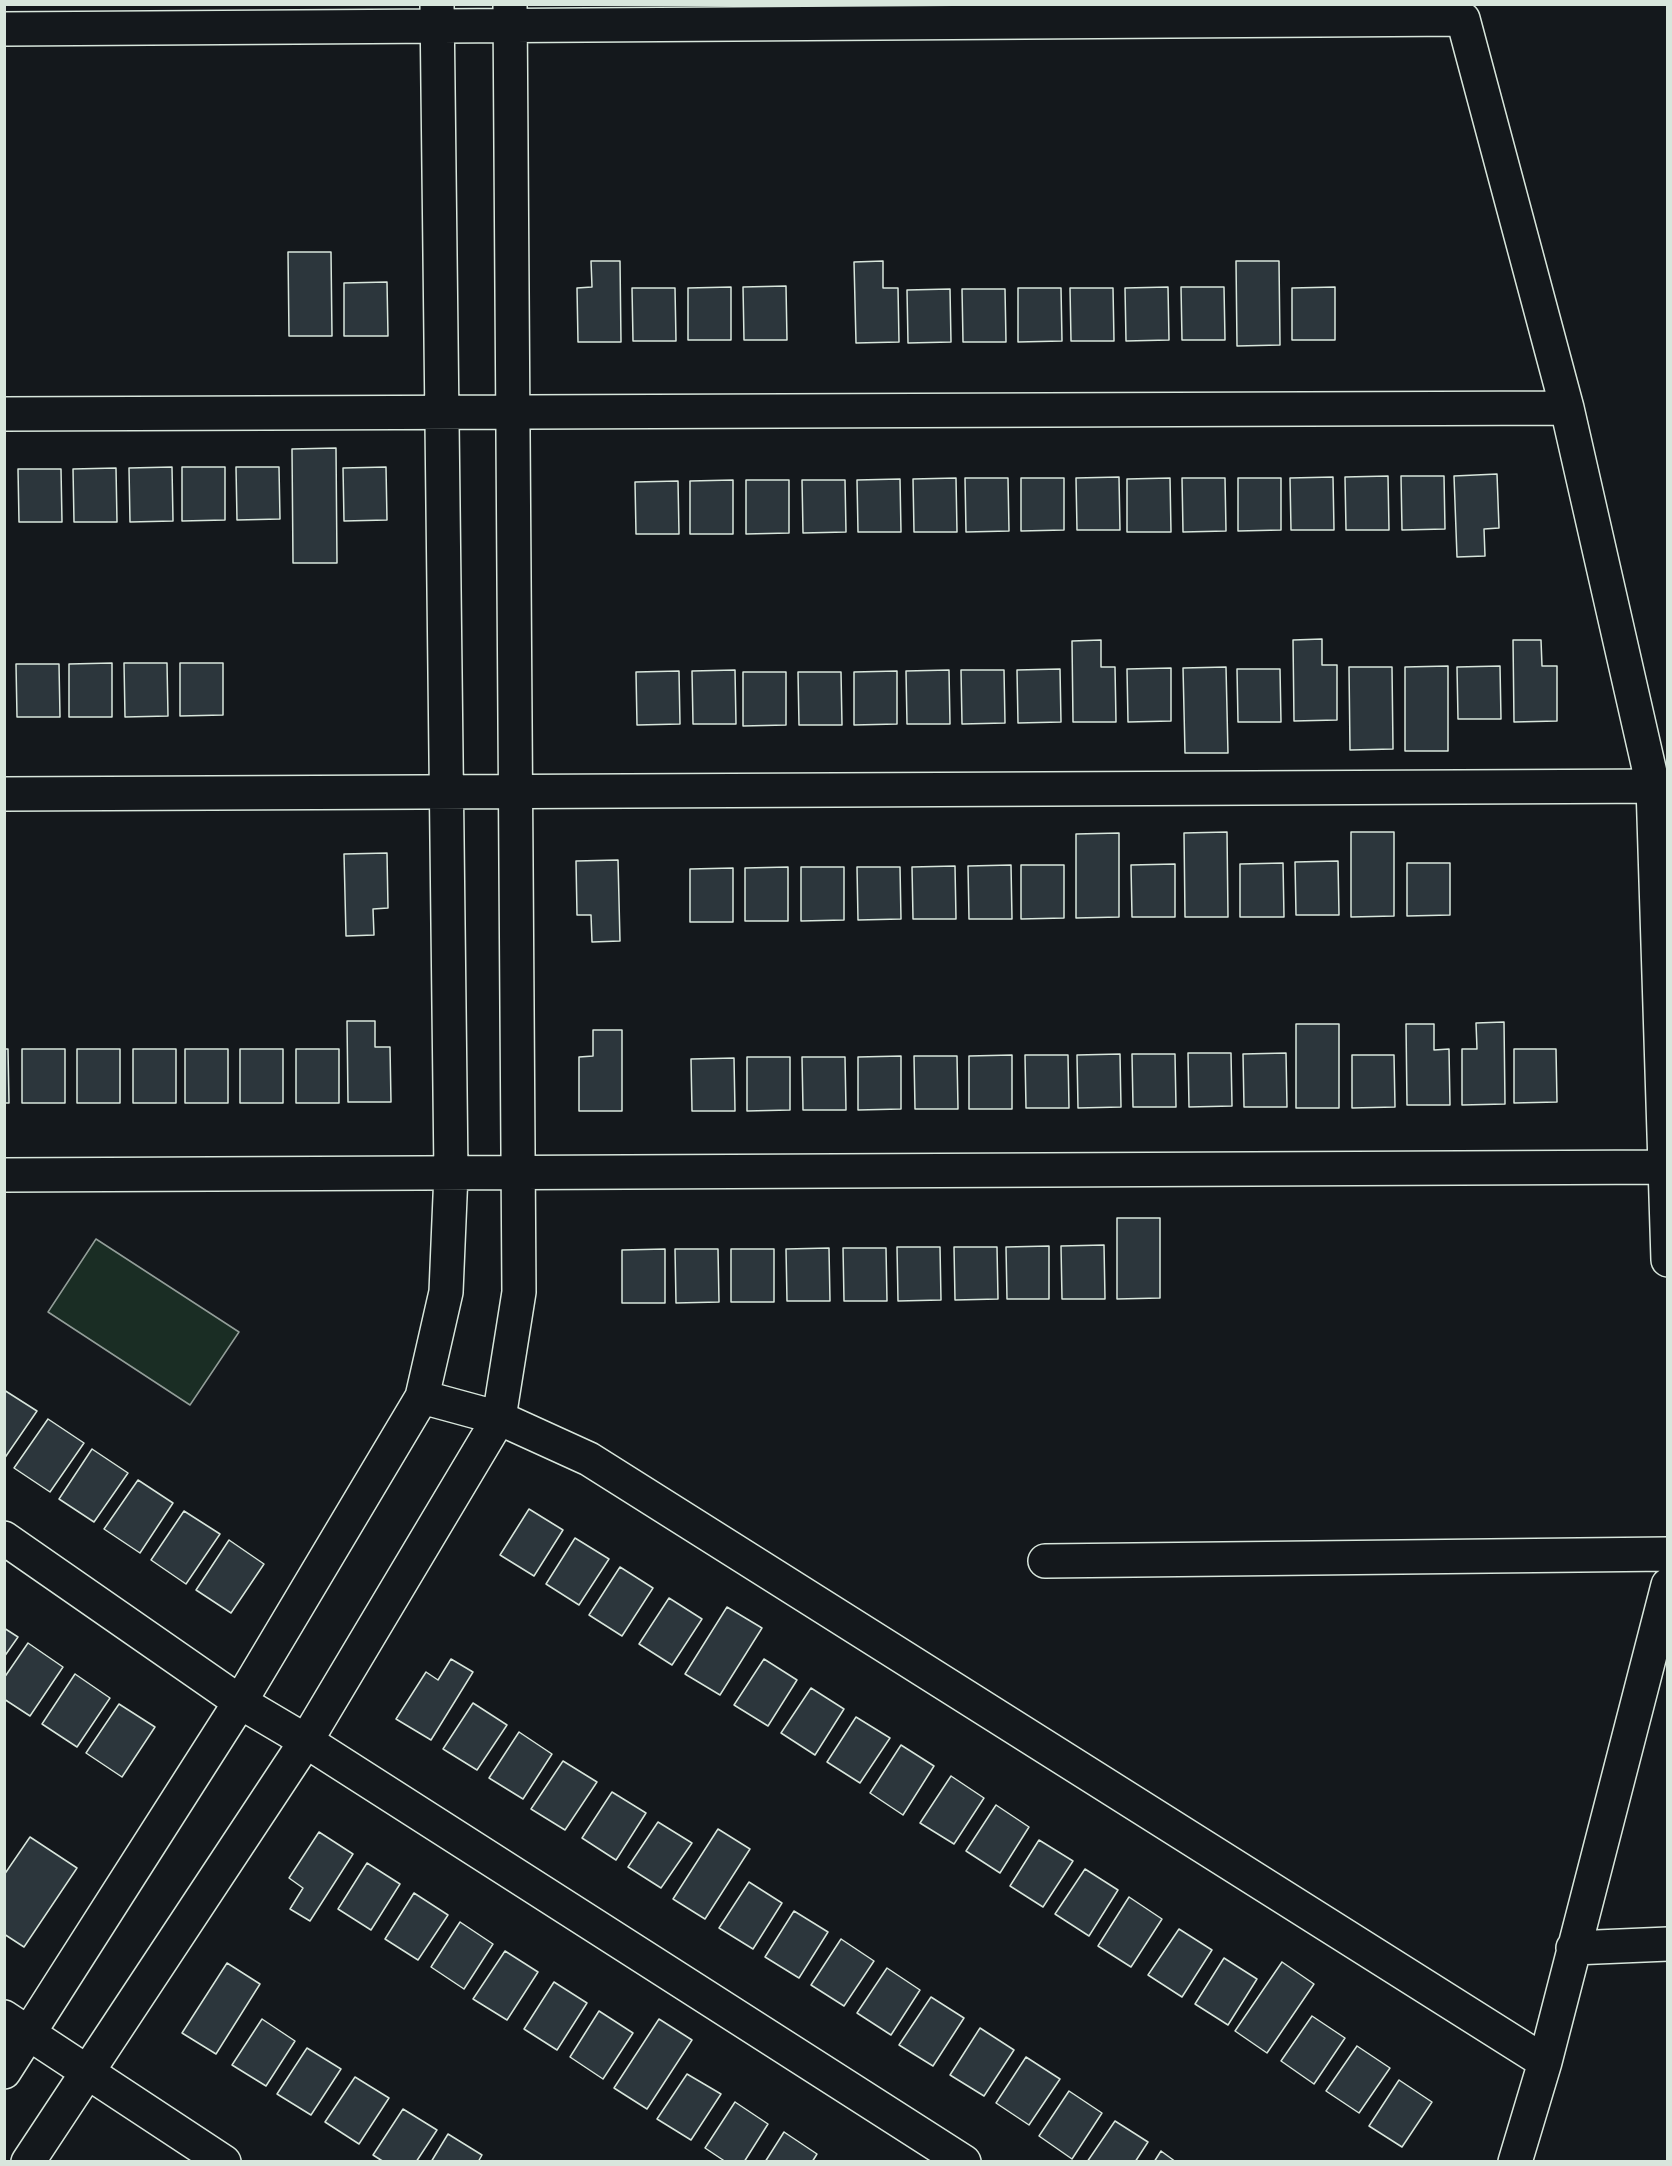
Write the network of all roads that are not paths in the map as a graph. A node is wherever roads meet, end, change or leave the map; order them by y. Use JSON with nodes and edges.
{"nodes":[{"id":1,"x":437,"y":15,"type":"edge"},
{"id":2,"x":510,"y":15,"type":"edge"},
{"id":3,"x":4,"y":29,"type":"edge"},
{"id":4,"x":1567,"y":408,"type":"junction"},
{"id":5,"x":442,"y":412,"type":"junction"},
{"id":6,"x":513,"y":412,"type":"junction"},
{"id":7,"x":4,"y":414,"type":"edge"},
{"id":8,"x":1660,"y":786,"type":"edge"},
{"id":9,"x":515,"y":791,"type":"junction"},
{"id":10,"x":446,"y":792,"type":"junction"},
{"id":11,"x":4,"y":794,"type":"edge"},
{"id":12,"x":1666,"y":1167,"type":"edge"},
{"id":13,"x":517,"y":1172,"type":"junction"},
{"id":14,"x":451,"y":1173,"type":"junction"},
{"id":15,"x":4,"y":1175,"type":"edge"},
{"id":16,"x":1668,"y":1260,"type":"edge"},
{"id":17,"x":422,"y":1396,"type":"junction"},
{"id":18,"x":499,"y":1418,"type":"junction"},
{"id":19,"x":4,"y":1538,"type":"edge"},
{"id":20,"x":1668,"y":1554,"type":"edge"},
{"id":21,"x":1045,"y":1561,"type":"dead end"},
{"id":22,"x":1668,"y":1585,"type":"edge"},
{"id":23,"x":240,"y":1702,"type":"junction"},
{"id":24,"x":306,"y":1741,"type":"junction"},
{"id":25,"x":1668,"y":1944,"type":"edge"},
{"id":26,"x":1573,"y":1948,"type":"junction"},
{"id":27,"x":17,"y":2025,"type":"edge"},
{"id":28,"x":1545,"y":2062,"type":"junction"},
{"id":29,"x":4,"y":2072,"type":"edge"},
{"id":30,"x":87,"y":2073,"type":"junction"},
{"id":31,"x":28,"y":2162,"type":"edge"},
{"id":32,"x":224,"y":2162,"type":"edge"},
{"id":33,"x":964,"y":2162,"type":"edge"},
{"id":34,"x":1515,"y":2162,"type":"edge"}],
"edges":[{"from":1,"to":2,"type":"street"},
{"from":1,"to":3,"type":"street"},
{"from":1,"to":5,"type":"street"},
{"from":2,"to":4,"type":"street"},
{"from":2,"to":6,"type":"street"},
{"from":4,"to":6,"type":"street"},
{"from":4,"to":8,"type":"street"},
{"from":5,"to":6,"type":"street"},
{"from":5,"to":7,"type":"street"},
{"from":5,"to":10,"type":"street"},
{"from":6,"to":9,"type":"street"},
{"from":8,"to":9,"type":"street"},
{"from":8,"to":12,"type":"street"},
{"from":9,"to":10,"type":"street"},
{"from":9,"to":13,"type":"street"},
{"from":10,"to":11,"type":"street"},
{"from":10,"to":14,"type":"street"},
{"from":12,"to":13,"type":"street"},
{"from":12,"to":16,"type":"street"},
{"from":13,"to":14,"type":"street"},
{"from":13,"to":18,"type":"street"},
{"from":14,"to":15,"type":"street"},
{"from":14,"to":17,"type":"street"},
{"from":17,"to":18,"type":"street"},
{"from":17,"to":23,"type":"street"},
{"from":18,"to":24,"type":"street"},
{"from":18,"to":28,"type":"street"},
{"from":19,"to":23,"type":"street"},
{"from":20,"to":21,"type":"street"},
{"from":22,"to":26,"type":"street"},
{"from":23,"to":24,"type":"street"},
{"from":23,"to":27,"type":"street"},
{"from":24,"to":30,"type":"street"},
{"from":24,"to":33,"type":"street"},
{"from":25,"to":26,"type":"street"},
{"from":26,"to":28,"type":"street"},
{"from":27,"to":29,"type":"street"},
{"from":27,"to":30,"type":"street"},
{"from":28,"to":34,"type":"street"},
{"from":30,"to":31,"type":"street"},
{"from":30,"to":32,"type":"street"}]}
